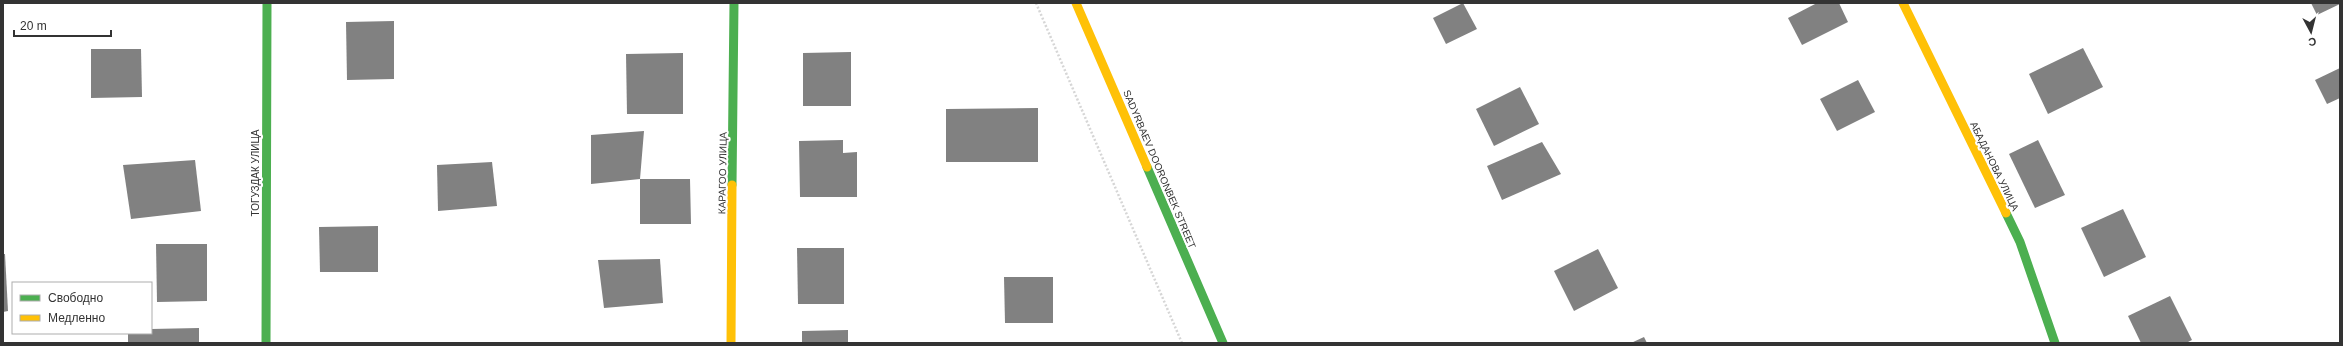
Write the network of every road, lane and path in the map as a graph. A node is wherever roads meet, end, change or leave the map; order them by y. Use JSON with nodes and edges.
{"nodes":[{"id":1,"x":267,"y":3,"type":"edge"},
{"id":2,"x":734,"y":3,"type":"edge"},
{"id":3,"x":1036,"y":3,"type":"edge"},
{"id":4,"x":1076,"y":3,"type":"edge"},
{"id":5,"x":1903,"y":3,"type":"edge"},
{"id":6,"x":266,"y":343,"type":"edge"},
{"id":7,"x":731,"y":343,"type":"edge"},
{"id":8,"x":1182,"y":343,"type":"edge"},
{"id":9,"x":1223,"y":343,"type":"edge"},
{"id":10,"x":2055,"y":343,"type":"edge"}],
"edges":[{"from":1,"to":6,"type":"street","name":"ТОГУЗДАК УЛИЦА"},
{"from":2,"to":7,"type":"street","name":"КАРАГОО УЛИЦА"},
{"from":3,"to":8,"type":"path"},
{"from":4,"to":9,"type":"street","name":"SADYRBAEV DOORONBEK STREET"},
{"from":5,"to":10,"type":"street","name":"АБАДАНОВА УЛИЦА"}]}
